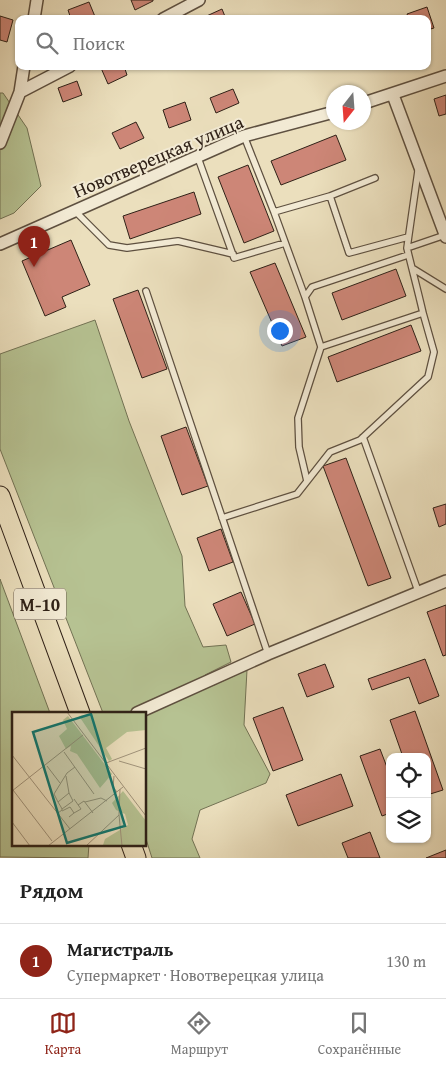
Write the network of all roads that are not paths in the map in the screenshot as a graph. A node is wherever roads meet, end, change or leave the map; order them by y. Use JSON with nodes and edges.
{"nodes":[{"id":1,"x":37,"y":0,"type":"edge"},
{"id":2,"x":199,"y":0,"type":"edge"},
{"id":3,"x":35,"y":15,"type":"edge"},
{"id":4,"x":171,"y":15,"type":"edge"},
{"id":5,"x":23,"y":70,"type":"edge"},
{"id":6,"x":62,"y":70,"type":"edge"},
{"id":7,"x":446,"y":76,"type":"edge"},
{"id":8,"x":20,"y":92,"type":"junction"},
{"id":9,"x":393,"y":95,"type":"junction"},
{"id":10,"x":371,"y":101,"type":"edge"},
{"id":11,"x":326,"y":114,"type":"edge"},
{"id":12,"x":244,"y":136,"type":"junction"},
{"id":13,"x":0,"y":143,"type":"edge"},
{"id":14,"x":197,"y":156,"type":"junction"},
{"id":15,"x":419,"y":166,"type":"junction"},
{"id":16,"x":375,"y":178,"type":"dead end"},
{"id":17,"x":330,"y":196,"type":"junction"},
{"id":18,"x":74,"y":210,"type":"junction"},
{"id":19,"x":274,"y":212,"type":"junction"},
{"id":20,"x":446,"y":236,"type":"edge"},
{"id":21,"x":408,"y":237,"type":"junction"},
{"id":22,"x":285,"y":243,"type":"junction"},
{"id":23,"x":0,"y":244,"type":"edge"},
{"id":24,"x":407,"y":248,"type":"junction"},
{"id":25,"x":233,"y":254,"type":"junction"},
{"id":26,"x":408,"y":255,"type":"junction"},
{"id":27,"x":412,"y":268,"type":"junction"},
{"id":28,"x":446,"y":289,"type":"edge"},
{"id":29,"x":146,"y":291,"type":"dead end"},
{"id":30,"x":305,"y":296,"type":"junction"},
{"id":31,"x":423,"y":312,"type":"junction"},
{"id":32,"x":322,"y":347,"type":"junction"},
{"id":33,"x":363,"y":437,"type":"junction"},
{"id":34,"x":307,"y":480,"type":"junction"},
{"id":35,"x":0,"y":496,"type":"edge"},
{"id":36,"x":222,"y":518,"type":"junction"},
{"id":37,"x":446,"y":581,"type":"edge"},
{"id":38,"x":418,"y":591,"type":"junction"},
{"id":39,"x":268,"y":654,"type":"junction"},
{"id":40,"x":80,"y":712,"type":"edge"},
{"id":41,"x":139,"y":712,"type":"edge"},
{"id":42,"x":132,"y":846,"type":"edge"},
{"id":43,"x":136,"y":858,"type":"edge"}],
"edges":[{"from":1,"to":3,"type":"street"},
{"from":2,"to":4,"type":"street"},
{"from":5,"to":8,"type":"street"},
{"from":6,"to":8,"type":"street"},
{"from":7,"to":9,"type":"street"},
{"from":8,"to":13,"type":"street"},
{"from":9,"to":10,"type":"street"},
{"from":9,"to":15,"type":"street"},
{"from":11,"to":12,"type":"street","name":"Новотверецкая улица"},
{"from":12,"to":14,"type":"street","name":"Новотверецкая улица"},
{"from":12,"to":19,"type":"lane"},
{"from":14,"to":18,"type":"street","name":"Новотверецкая улица"},
{"from":14,"to":25,"type":"lane"},
{"from":15,"to":20,"type":"street"},
{"from":15,"to":21,"type":"lane"},
{"from":16,"to":17,"type":"lane"},
{"from":17,"to":19,"type":"lane"},
{"from":17,"to":21,"type":"lane"},
{"from":18,"to":23,"type":"street","name":"Новотверецкая улица"},
{"from":18,"to":25,"type":"lane"},
{"from":19,"to":22,"type":"lane"},
{"from":20,"to":24,"type":"lane"},
{"from":21,"to":24,"type":"lane"},
{"from":22,"to":25,"type":"lane"},
{"from":22,"to":30,"type":"lane"},
{"from":24,"to":26,"type":"lane"},
{"from":26,"to":27,"type":"lane"},
{"from":26,"to":30,"type":"lane"},
{"from":27,"to":28,"type":"lane"},
{"from":27,"to":31,"type":"lane"},
{"from":29,"to":36,"type":"lane"},
{"from":30,"to":32,"type":"lane"},
{"from":31,"to":32,"type":"lane"},
{"from":31,"to":33,"type":"lane"},
{"from":32,"to":34,"type":"lane"},
{"from":33,"to":34,"type":"lane"},
{"from":33,"to":38,"type":"lane"},
{"from":34,"to":36,"type":"lane"},
{"from":35,"to":40,"type":"highway","number":"М-10"},
{"from":36,"to":39,"type":"lane"},
{"from":37,"to":38,"type":"street"},
{"from":38,"to":39,"type":"street"},
{"from":39,"to":41,"type":"street"},
{"from":42,"to":43,"type":"highway"}]}
